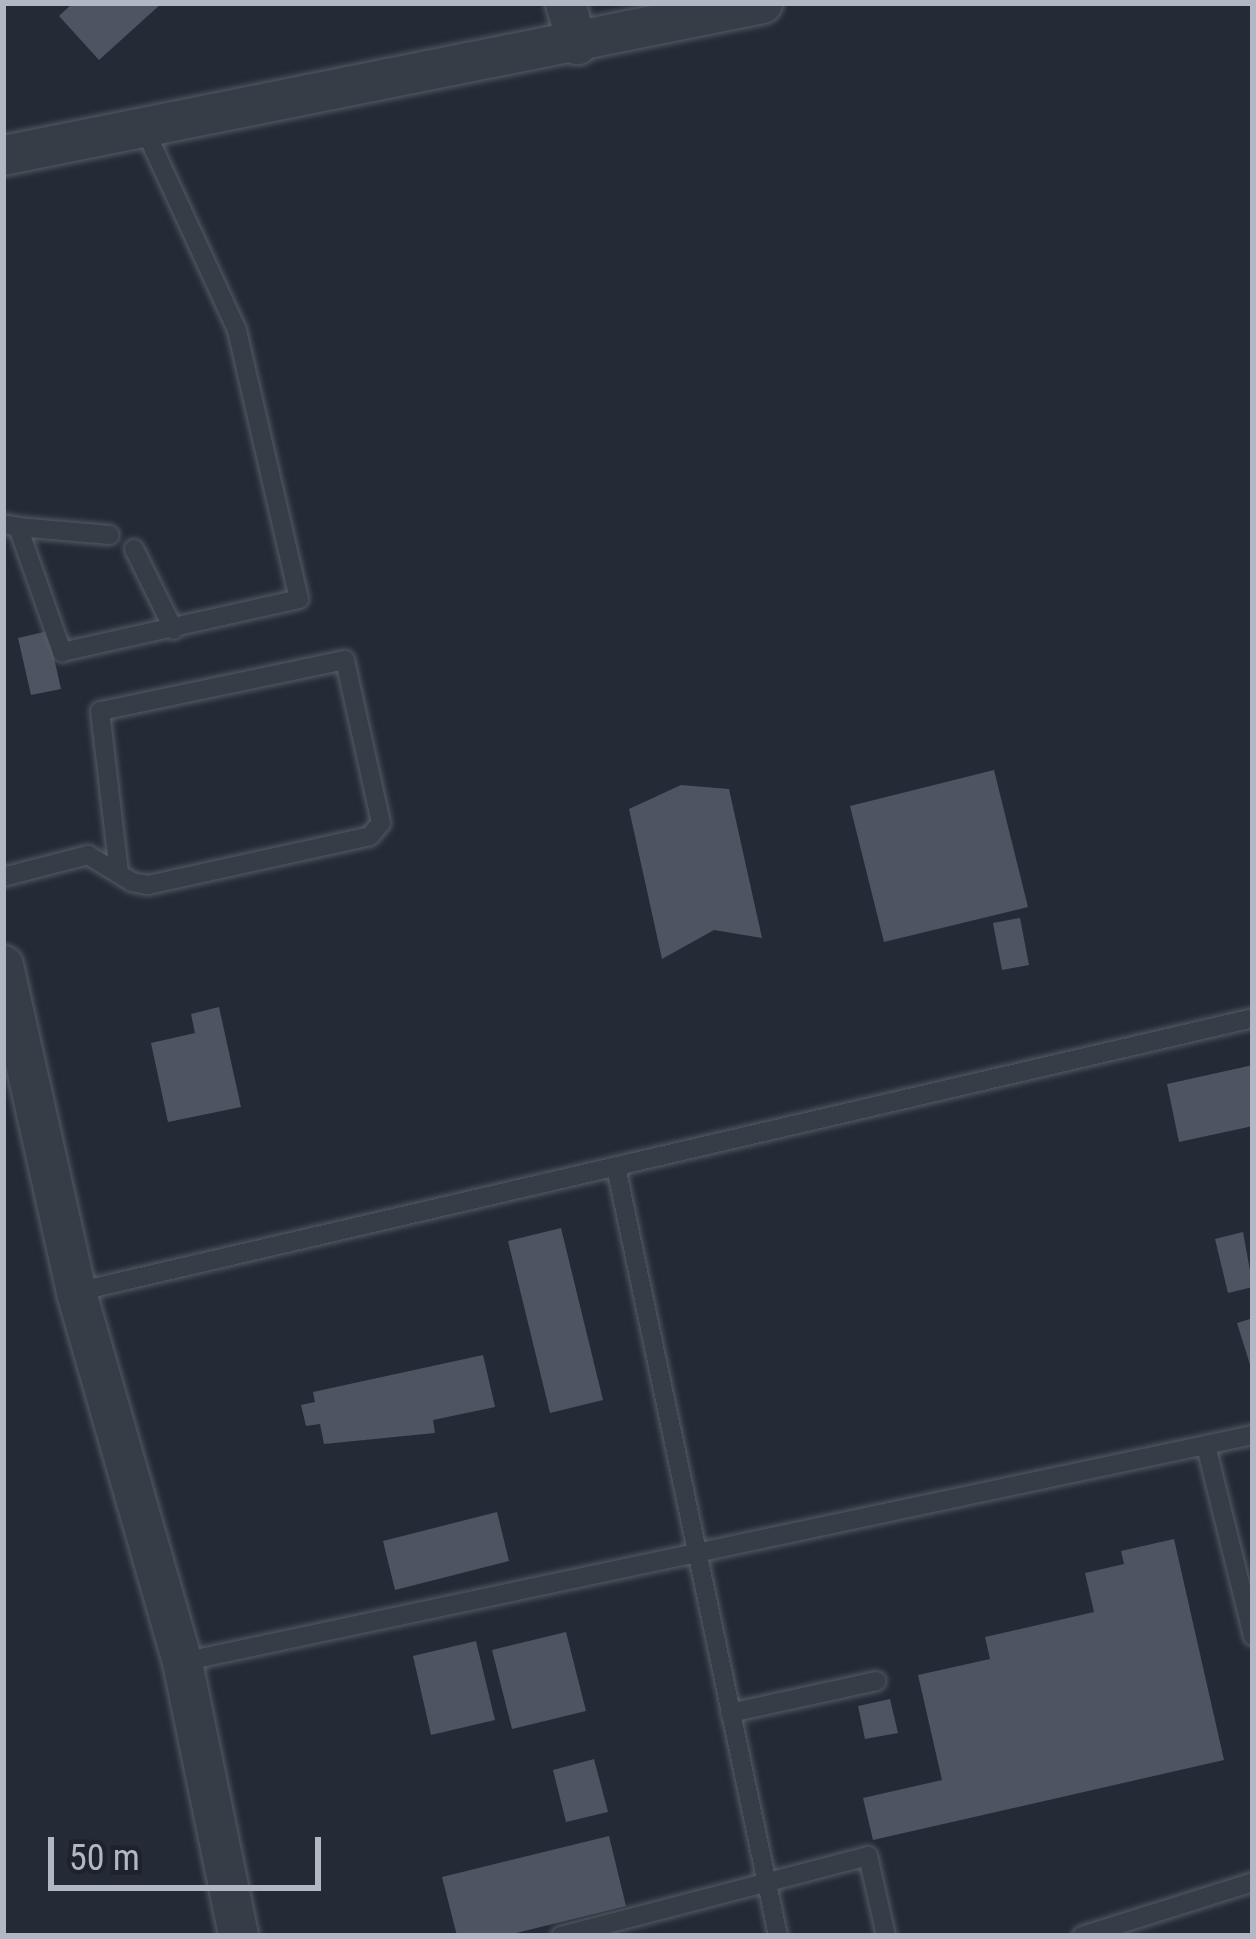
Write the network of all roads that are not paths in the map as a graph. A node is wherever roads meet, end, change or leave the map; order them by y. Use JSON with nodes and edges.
{"nodes":[{"id":1,"x":565,"y":3,"type":"edge"},
{"id":2,"x":762,"y":3,"type":"edge"},
{"id":3,"x":577,"y":44,"type":"junction"},
{"id":4,"x":144,"y":128,"type":"junction"},
{"id":5,"x":3,"y":155,"type":"edge"},
{"id":6,"x":10,"y":525,"type":"edge"},
{"id":7,"x":110,"y":535,"type":"dead end"},
{"id":8,"x":134,"y":549,"type":"dead end"},
{"id":9,"x":174,"y":629,"type":"junction"},
{"id":10,"x":119,"y":872,"type":"junction"},
{"id":11,"x":3,"y":877,"type":"edge"},
{"id":12,"x":3,"y":965,"type":"edge"},
{"id":13,"x":1253,"y":1018,"type":"edge"},
{"id":14,"x":9,"y":1025,"type":"edge"},
{"id":15,"x":616,"y":1167,"type":"junction"},
{"id":16,"x":76,"y":1292,"type":"junction"},
{"id":17,"x":1253,"y":1435,"type":"edge"},
{"id":18,"x":1206,"y":1445,"type":"junction"},
{"id":19,"x":697,"y":1552,"type":"junction"},
{"id":20,"x":1253,"y":1636,"type":"edge"},
{"id":21,"x":182,"y":1662,"type":"junction"},
{"id":22,"x":877,"y":1681,"type":"dead end"},
{"id":23,"x":730,"y":1713,"type":"junction"},
{"id":24,"x":766,"y":1882,"type":"junction"},
{"id":25,"x":1253,"y":1882,"type":"edge"},
{"id":26,"x":238,"y":1936,"type":"edge"},
{"id":27,"x":561,"y":1936,"type":"edge"},
{"id":28,"x":778,"y":1936,"type":"edge"},
{"id":29,"x":886,"y":1936,"type":"edge"},
{"id":30,"x":1082,"y":1936,"type":"edge"}],
"edges":[{"from":1,"to":3,"type":"street"},
{"from":2,"to":3,"type":"street"},
{"from":3,"to":4,"type":"street"},
{"from":4,"to":5,"type":"street"},
{"from":4,"to":9,"type":"lane"},
{"from":6,"to":7,"type":"lane"},
{"from":6,"to":9,"type":"lane"},
{"from":8,"to":9,"type":"lane"},
{"from":10,"to":10,"type":"lane"},
{"from":10,"to":11,"type":"lane"},
{"from":12,"to":14,"type":"street"},
{"from":13,"to":15,"type":"lane"},
{"from":14,"to":16,"type":"street"},
{"from":15,"to":16,"type":"lane"},
{"from":15,"to":19,"type":"lane"},
{"from":16,"to":21,"type":"street"},
{"from":17,"to":18,"type":"lane"},
{"from":18,"to":19,"type":"lane"},
{"from":18,"to":20,"type":"lane"},
{"from":19,"to":21,"type":"lane"},
{"from":19,"to":23,"type":"lane"},
{"from":21,"to":26,"type":"street"},
{"from":22,"to":23,"type":"lane"},
{"from":23,"to":24,"type":"lane"},
{"from":24,"to":27,"type":"lane"},
{"from":24,"to":28,"type":"lane"},
{"from":24,"to":29,"type":"lane"},
{"from":25,"to":30,"type":"lane"}]}
